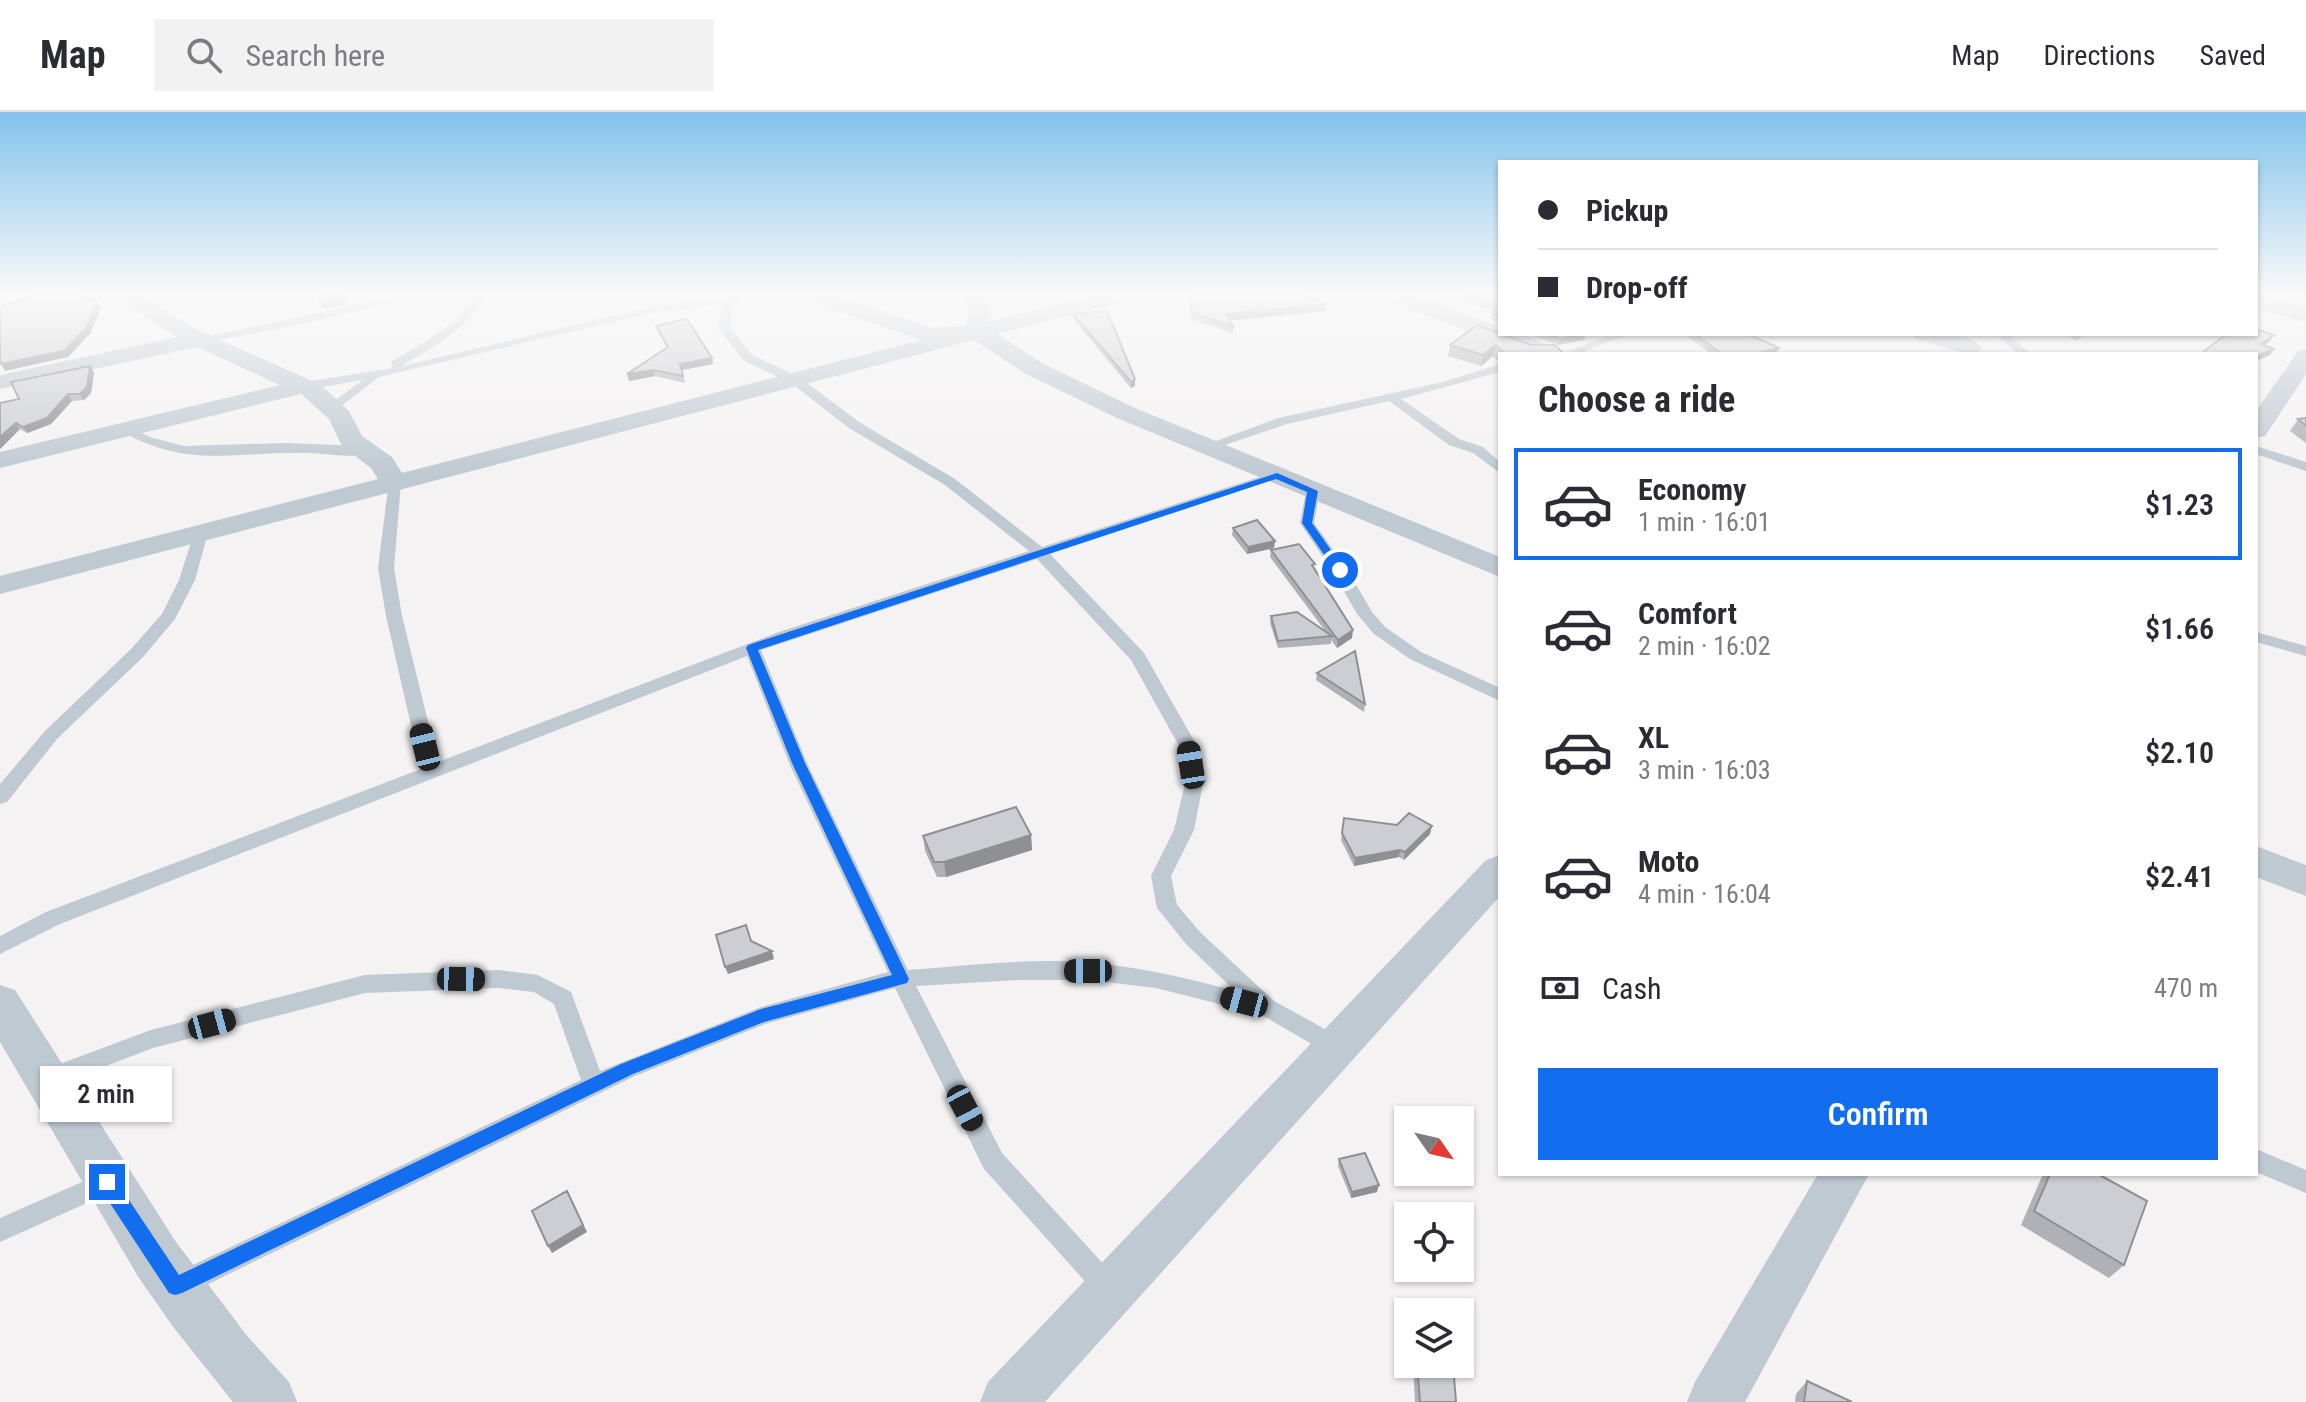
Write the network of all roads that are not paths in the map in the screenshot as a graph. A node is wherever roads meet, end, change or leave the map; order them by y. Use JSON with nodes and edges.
{"nodes":[{"id":1,"x":126,"y":355,"type":"edge"},
{"id":2,"x":238,"y":355,"type":"edge"},
{"id":3,"x":410,"y":355,"type":"edge"},
{"id":4,"x":458,"y":355,"type":"edge"},
{"id":5,"x":745,"y":355,"type":"edge"},
{"id":6,"x":889,"y":355,"type":"edge"},
{"id":7,"x":1013,"y":355,"type":"edge"},
{"id":8,"x":2306,"y":356,"type":"edge"},
{"id":9,"x":1498,"y":369,"type":"edge"},
{"id":10,"x":382,"y":373,"type":"junction"},
{"id":11,"x":795,"y":380,"type":"junction"},
{"id":12,"x":0,"y":382,"type":"edge"},
{"id":13,"x":305,"y":386,"type":"junction"},
{"id":14,"x":1391,"y":397,"type":"junction"},
{"id":15,"x":332,"y":409,"type":"junction"},
{"id":16,"x":2258,"y":427,"type":"edge"},
{"id":17,"x":127,"y":429,"type":"junction"},
{"id":18,"x":1207,"y":447,"type":"junction"},
{"id":19,"x":364,"y":450,"type":"junction"},
{"id":20,"x":2258,"y":451,"type":"edge"},
{"id":21,"x":0,"y":460,"type":"edge"},
{"id":22,"x":1498,"y":467,"type":"edge"},
{"id":23,"x":2306,"y":467,"type":"edge"},
{"id":24,"x":1277,"y":476,"type":"junction"},
{"id":25,"x":394,"y":483,"type":"junction"},
{"id":26,"x":1313,"y":491,"type":"junction"},
{"id":27,"x":201,"y":533,"type":"junction"},
{"id":28,"x":1040,"y":553,"type":"junction"},
{"id":29,"x":1498,"y":567,"type":"edge"},
{"id":30,"x":0,"y":585,"type":"edge"},
{"id":31,"x":2258,"y":638,"type":"edge"},
{"id":32,"x":752,"y":648,"type":"junction"},
{"id":33,"x":2306,"y":651,"type":"edge"},
{"id":34,"x":1498,"y":694,"type":"edge"},
{"id":35,"x":431,"y":771,"type":"junction"},
{"id":36,"x":0,"y":797,"type":"edge"},
{"id":37,"x":2258,"y":862,"type":"edge"},
{"id":38,"x":1498,"y":872,"type":"edge"},
{"id":39,"x":2306,"y":881,"type":"edge"},
{"id":40,"x":0,"y":946,"type":"edge"},
{"id":41,"x":901,"y":979,"type":"junction"},
{"id":42,"x":0,"y":1003,"type":"edge"},
{"id":43,"x":1268,"y":1008,"type":"junction"},
{"id":44,"x":1337,"y":1047,"type":"junction"},
{"id":45,"x":46,"y":1079,"type":"junction"},
{"id":46,"x":594,"y":1086,"type":"junction"},
{"id":47,"x":2258,"y":1161,"type":"edge"},
{"id":48,"x":1844,"y":1176,"type":"edge"},
{"id":49,"x":107,"y":1182,"type":"junction"},
{"id":50,"x":2306,"y":1182,"type":"edge"},
{"id":51,"x":0,"y":1230,"type":"edge"},
{"id":52,"x":175,"y":1286,"type":"junction"},
{"id":53,"x":1110,"y":1291,"type":"junction"},
{"id":54,"x":269,"y":1402,"type":"edge"},
{"id":55,"x":1008,"y":1402,"type":"edge"},
{"id":56,"x":1715,"y":1402,"type":"edge"}],
"edges":[{"from":1,"to":12,"type":"street"},
{"from":2,"to":13,"type":"street"},
{"from":3,"to":10,"type":"lane"},
{"from":4,"to":10,"type":"lane"},
{"from":5,"to":11,"type":"lane"},
{"from":6,"to":11,"type":"street"},
{"from":7,"to":18,"type":"street"},
{"from":8,"to":16,"type":"street"},
{"from":9,"to":14,"type":"lane"},
{"from":10,"to":13,"type":"lane"},
{"from":10,"to":15,"type":"lane"},
{"from":11,"to":25,"type":"street"},
{"from":11,"to":28,"type":"lane"},
{"from":13,"to":15,"type":"street"},
{"from":13,"to":17,"type":"street"},
{"from":14,"to":18,"type":"lane"},
{"from":14,"to":22,"type":"lane"},
{"from":15,"to":19,"type":"street"},
{"from":17,"to":19,"type":"lane"},
{"from":17,"to":21,"type":"street"},
{"from":18,"to":24,"type":"street"},
{"from":19,"to":25,"type":"street"},
{"from":20,"to":23,"type":"lane"},
{"from":24,"to":26,"type":"street"},
{"from":24,"to":28,"type":"lane"},
{"from":25,"to":27,"type":"street"},
{"from":25,"to":35,"type":"lane"},
{"from":26,"to":29,"type":"street"},
{"from":26,"to":34,"type":"lane"},
{"from":27,"to":30,"type":"street"},
{"from":27,"to":36,"type":"lane"},
{"from":28,"to":32,"type":"lane"},
{"from":28,"to":43,"type":"lane"},
{"from":31,"to":33,"type":"lane"},
{"from":32,"to":35,"type":"lane"},
{"from":32,"to":41,"type":"lane"},
{"from":35,"to":40,"type":"lane"},
{"from":37,"to":39,"type":"street"},
{"from":38,"to":44,"type":"street"},
{"from":41,"to":43,"type":"lane"},
{"from":41,"to":46,"type":"lane"},
{"from":41,"to":53,"type":"lane"},
{"from":42,"to":45,"type":"street"},
{"from":43,"to":44,"type":"lane"},
{"from":44,"to":53,"type":"street"},
{"from":45,"to":46,"type":"lane"},
{"from":45,"to":49,"type":"street"},
{"from":46,"to":52,"type":"lane"},
{"from":47,"to":50,"type":"lane"},
{"from":48,"to":56,"type":"street"},
{"from":49,"to":51,"type":"lane"},
{"from":49,"to":52,"type":"street"},
{"from":52,"to":54,"type":"street"},
{"from":53,"to":55,"type":"street"}]}
